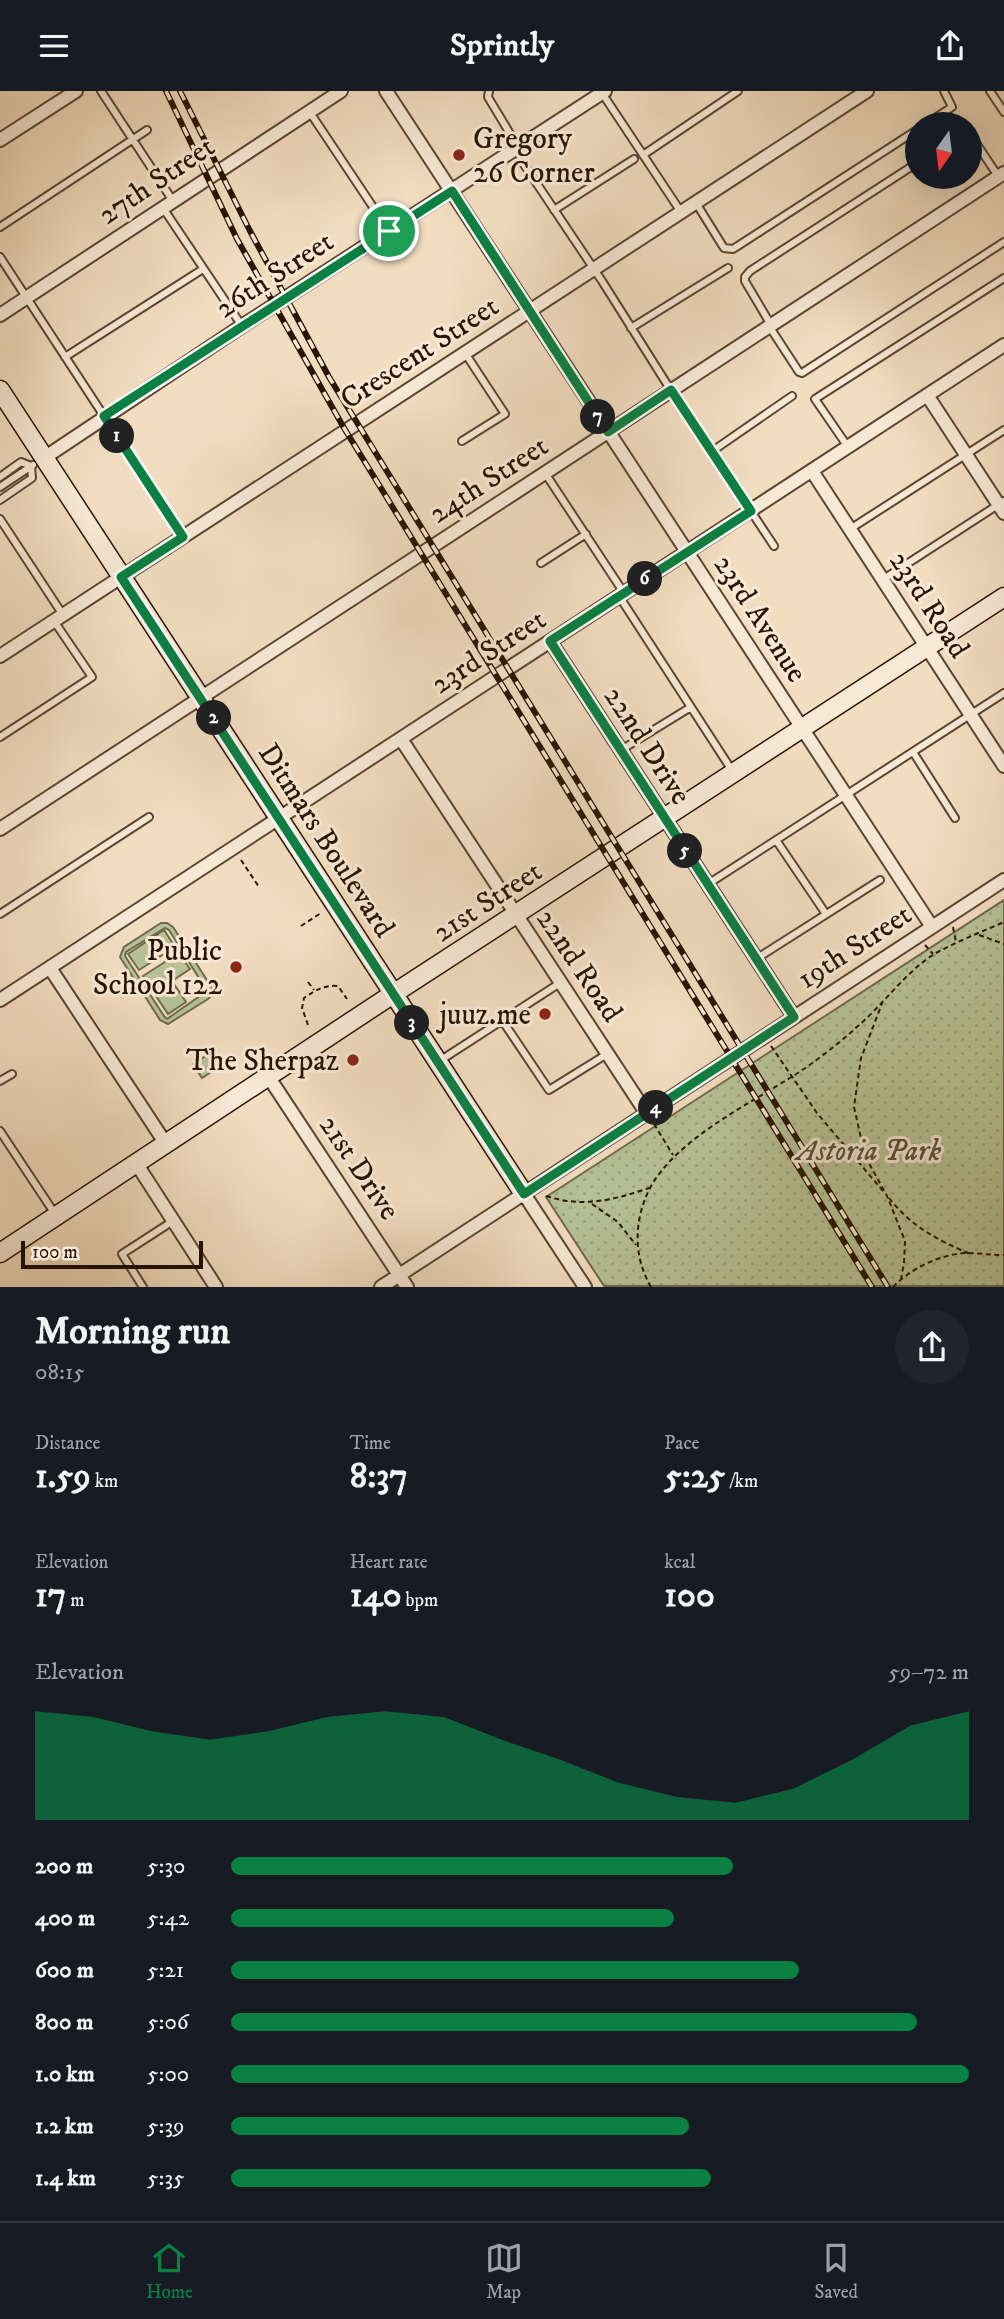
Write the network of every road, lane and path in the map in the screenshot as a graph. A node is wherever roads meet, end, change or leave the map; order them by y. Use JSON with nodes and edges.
{"nodes":[{"id":1,"x":76,"y":91,"type":"edge"},
{"id":2,"x":101,"y":91,"type":"edge"},
{"id":3,"x":341,"y":91,"type":"edge"},
{"id":4,"x":386,"y":91,"type":"edge"},
{"id":5,"x":489,"y":91,"type":"edge"},
{"id":6,"x":738,"y":91,"type":"edge"},
{"id":7,"x":867,"y":91,"type":"edge"},
{"id":8,"x":944,"y":91,"type":"edge"},
{"id":9,"x":990,"y":91,"type":"edge"},
{"id":10,"x":603,"y":92,"type":"edge"},
{"id":11,"x":309,"y":111,"type":"junction"},
{"id":12,"x":944,"y":112,"type":"edge"},
{"id":13,"x":1004,"y":112,"type":"edge"},
{"id":14,"x":147,"y":130,"type":"dead end"},
{"id":15,"x":905,"y":138,"type":"edge"},
{"id":16,"x":0,"y":140,"type":"edge"},
{"id":17,"x":132,"y":140,"type":"junction"},
{"id":18,"x":517,"y":149,"type":"junction"},
{"id":19,"x":982,"y":149,"type":"edge"},
{"id":20,"x":643,"y":155,"type":"junction"},
{"id":21,"x":634,"y":159,"type":"dead end"},
{"id":22,"x":905,"y":171,"type":"edge"},
{"id":23,"x":1001,"y":175,"type":"edge"},
{"id":24,"x":452,"y":191,"type":"junction"},
{"id":25,"x":696,"y":203,"type":"junction"},
{"id":26,"x":168,"y":204,"type":"junction"},
{"id":27,"x":554,"y":210,"type":"junction"},
{"id":28,"x":681,"y":212,"type":"junction"},
{"id":29,"x":0,"y":227,"type":"edge"},
{"id":30,"x":389,"y":231,"type":"junction"},
{"id":31,"x":1004,"y":242,"type":"edge"},
{"id":32,"x":0,"y":257,"type":"edge"},
{"id":33,"x":728,"y":268,"type":"dead end"},
{"id":34,"x":204,"y":269,"type":"junction"},
{"id":35,"x":594,"y":269,"type":"junction"},
{"id":36,"x":1004,"y":278,"type":"edge"},
{"id":37,"x":26,"y":298,"type":"junction"},
{"id":38,"x":530,"y":311,"type":"junction"},
{"id":39,"x":0,"y":315,"type":"edge"},
{"id":40,"x":242,"y":326,"type":"junction"},
{"id":41,"x":770,"y":326,"type":"junction"},
{"id":42,"x":631,"y":328,"type":"junction"},
{"id":43,"x":1004,"y":345,"type":"edge"},
{"id":44,"x":466,"y":353,"type":"junction"},
{"id":45,"x":65,"y":357,"type":"junction"},
{"id":46,"x":0,"y":390,"type":"edge"},
{"id":47,"x":671,"y":390,"type":"junction"},
{"id":48,"x":927,"y":395,"type":"junction"},
{"id":49,"x":792,"y":396,"type":"dead end"},
{"id":50,"x":104,"y":416,"type":"junction"},
{"id":51,"x":1004,"y":430,"type":"edge"},
{"id":52,"x":608,"y":432,"type":"junction"},
{"id":53,"x":462,"y":441,"type":"dead end"},
{"id":54,"x":848,"y":447,"type":"junction"},
{"id":55,"x":711,"y":452,"type":"junction"},
{"id":56,"x":966,"y":454,"type":"junction"},
{"id":57,"x":38,"y":462,"type":"junction"},
{"id":58,"x":812,"y":471,"type":"junction"},
{"id":59,"x":545,"y":473,"type":"junction"},
{"id":60,"x":0,"y":477,"type":"edge"},
{"id":61,"x":0,"y":487,"type":"edge"},
{"id":62,"x":0,"y":500,"type":"edge"},
{"id":63,"x":1002,"y":506,"type":"edge"},
{"id":64,"x":751,"y":511,"type":"junction"},
{"id":65,"x":0,"y":519,"type":"edge"},
{"id":66,"x":850,"y":529,"type":"junction"},
{"id":67,"x":586,"y":534,"type":"junction"},
{"id":68,"x":183,"y":537,"type":"junction"},
{"id":69,"x":774,"y":547,"type":"dead end"},
{"id":70,"x":687,"y":552,"type":"junction"},
{"id":71,"x":541,"y":563,"type":"dead end"},
{"id":72,"x":121,"y":577,"type":"junction"},
{"id":73,"x":882,"y":580,"type":"junction"},
{"id":74,"x":622,"y":595,"type":"junction"},
{"id":75,"x":1004,"y":597,"type":"edge"},
{"id":76,"x":59,"y":618,"type":"junction"},
{"id":77,"x":550,"y":641,"type":"junction"},
{"id":78,"x":927,"y":647,"type":"junction"},
{"id":79,"x":0,"y":656,"type":"edge"},
{"id":80,"x":1004,"y":693,"type":"edge"},
{"id":81,"x":201,"y":697,"type":"junction"},
{"id":82,"x":691,"y":707,"type":"junction"},
{"id":83,"x":971,"y":715,"type":"junction"},
{"id":84,"x":802,"y":729,"type":"junction"},
{"id":85,"x":0,"y":737,"type":"edge"},
{"id":86,"x":401,"y":739,"type":"junction"},
{"id":87,"x":620,"y":751,"type":"junction"},
{"id":88,"x":913,"y":752,"type":"junction"},
{"id":89,"x":1004,"y":766,"type":"edge"},
{"id":90,"x":734,"y":773,"type":"junction"},
{"id":91,"x":846,"y":795,"type":"junction"},
{"id":92,"x":149,"y":817,"type":"dead end"},
{"id":93,"x":279,"y":818,"type":"junction"},
{"id":94,"x":955,"y":818,"type":"dead end"},
{"id":95,"x":664,"y":819,"type":"junction"},
{"id":96,"x":0,"y":829,"type":"edge"},
{"id":97,"x":776,"y":840,"type":"junction"},
{"id":98,"x":241,"y":860,"type":"dead end"},
{"id":99,"x":880,"y":880,"type":"dead end"},
{"id":100,"x":1004,"y":880,"type":"edge"},
{"id":101,"x":707,"y":884,"type":"junction"},
{"id":102,"x":259,"y":887,"type":"dead end"},
{"id":103,"x":322,"y":912,"type":"dead end"},
{"id":104,"x":0,"y":914,"type":"edge"},
{"id":105,"x":826,"y":915,"type":"junction"},
{"id":106,"x":515,"y":916,"type":"junction"},
{"id":107,"x":1004,"y":922,"type":"edge"},
{"id":108,"x":952,"y":925,"type":"dead end"},
{"id":109,"x":301,"y":926,"type":"dead end"},
{"id":110,"x":932,"y":927,"type":"junction"},
{"id":111,"x":977,"y":934,"type":"junction"},
{"id":112,"x":924,"y":943,"type":"dead end"},
{"id":113,"x":956,"y":943,"type":"junction"},
{"id":114,"x":1004,"y":944,"type":"edge"},
{"id":115,"x":934,"y":955,"type":"junction"},
{"id":116,"x":756,"y":959,"type":"junction"},
{"id":117,"x":50,"y":968,"type":"junction"},
{"id":118,"x":308,"y":982,"type":"dead end"},
{"id":119,"x":560,"y":983,"type":"junction"},
{"id":120,"x":314,"y":991,"type":"junction"},
{"id":121,"x":393,"y":994,"type":"junction"},
{"id":122,"x":347,"y":999,"type":"dead end"},
{"id":123,"x":884,"y":999,"type":"junction"},
{"id":124,"x":0,"y":1000,"type":"edge"},
{"id":125,"x":794,"y":1017,"type":"junction"},
{"id":126,"x":502,"y":1020,"type":"junction"},
{"id":127,"x":308,"y":1025,"type":"dead end"},
{"id":128,"x":771,"y":1045,"type":"dead end"},
{"id":129,"x":607,"y":1054,"type":"junction"},
{"id":130,"x":438,"y":1062,"type":"junction"},
{"id":131,"x":12,"y":1074,"type":"dead end"},
{"id":132,"x":268,"y":1076,"type":"junction"},
{"id":133,"x":791,"y":1077,"type":"junction"},
{"id":134,"x":0,"y":1081,"type":"edge"},
{"id":135,"x":650,"y":1119,"type":"junction"},
{"id":136,"x":0,"y":1131,"type":"edge"},
{"id":137,"x":166,"y":1144,"type":"junction"},
{"id":138,"x":674,"y":1156,"type":"junction"},
{"id":139,"x":136,"y":1163,"type":"junction"},
{"id":140,"x":650,"y":1188,"type":"junction"},
{"id":141,"x":533,"y":1194,"type":"junction"},
{"id":142,"x":887,"y":1196,"type":"junction"},
{"id":143,"x":590,"y":1203,"type":"junction"},
{"id":144,"x":56,"y":1216,"type":"junction"},
{"id":145,"x":174,"y":1221,"type":"junction"},
{"id":146,"x":636,"y":1246,"type":"junction"},
{"id":147,"x":0,"y":1253,"type":"edge"},
{"id":148,"x":970,"y":1254,"type":"junction"},
{"id":149,"x":1004,"y":1255,"type":"edge"},
{"id":150,"x":399,"y":1275,"type":"junction"},
{"id":151,"x":901,"y":1279,"type":"junction"},
{"id":152,"x":143,"y":1286,"type":"edge"},
{"id":153,"x":216,"y":1286,"type":"edge"},
{"id":154,"x":382,"y":1286,"type":"edge"},
{"id":155,"x":407,"y":1286,"type":"edge"},
{"id":156,"x":584,"y":1286,"type":"edge"},
{"id":157,"x":651,"y":1286,"type":"edge"},
{"id":158,"x":892,"y":1286,"type":"edge"}],
"edges":[{"from":1,"to":16,"type":"street"},
{"from":2,"to":17,"type":"lane"},
{"from":3,"to":11,"type":"street","name":"27th Street"},
{"from":4,"to":24,"type":"street","name":"23rd Avenue"},
{"from":5,"to":18,"type":"lane"},
{"from":6,"to":20,"type":"lane"},
{"from":7,"to":25,"type":"street","name":"Crescent Street"},
{"from":8,"to":12,"type":"lane"},
{"from":9,"to":13,"type":"lane"},
{"from":10,"to":18,"type":"street","name":"26th Street"},
{"from":10,"to":20,"type":"lane"},
{"from":11,"to":26,"type":"street","name":"27th Street"},
{"from":11,"to":30,"type":"lane"},
{"from":14,"to":17,"type":"lane"},
{"from":15,"to":25,"type":"lane"},
{"from":17,"to":26,"type":"lane"},
{"from":17,"to":29,"type":"lane"},
{"from":18,"to":24,"type":"street","name":"26th Street"},
{"from":18,"to":27,"type":"lane"},
{"from":19,"to":23,"type":"lane"},
{"from":20,"to":28,"type":"lane"},
{"from":21,"to":27,"type":"lane"},
{"from":22,"to":41,"type":"lane"},
{"from":23,"to":41,"type":"street","name":"24th Street"},
{"from":24,"to":30,"type":"street","name":"26th Street"},
{"from":24,"to":38,"type":"street","name":"23rd Avenue"},
{"from":25,"to":28,"type":"street","name":"Crescent Street"},
{"from":26,"to":34,"type":"lane"},
{"from":26,"to":37,"type":"street","name":"27th Street"},
{"from":27,"to":35,"type":"lane"},
{"from":28,"to":35,"type":"street","name":"Crescent Street"},
{"from":30,"to":40,"type":"street","name":"26th Street"},
{"from":31,"to":41,"type":"lane"},
{"from":32,"to":37,"type":"lane"},
{"from":33,"to":42,"type":"lane"},
{"from":34,"to":40,"type":"lane"},
{"from":34,"to":45,"type":"lane"},
{"from":35,"to":38,"type":"street","name":"Crescent Street"},
{"from":35,"to":42,"type":"lane"},
{"from":36,"to":54,"type":"lane"},
{"from":37,"to":39,"type":"street","name":"27th Street"},
{"from":37,"to":45,"type":"lane"},
{"from":38,"to":44,"type":"street","name":"Crescent Street"},
{"from":38,"to":52,"type":"street","name":"23rd Avenue"},
{"from":40,"to":50,"type":"street","name":"26th Street"},
{"from":41,"to":47,"type":"street","name":"24th Street"},
{"from":42,"to":47,"type":"lane"},
{"from":43,"to":48,"type":"street","name":"23rd Street"},
{"from":44,"to":53,"type":"lane"},
{"from":44,"to":68,"type":"street","name":"Crescent Street"},
{"from":45,"to":50,"type":"lane"},
{"from":46,"to":57,"type":"street","name":"Ditmars Boulevard"},
{"from":47,"to":52,"type":"street","name":"24th Street"},
{"from":47,"to":55,"type":"lane"},
{"from":48,"to":54,"type":"street","name":"23rd Street"},
{"from":48,"to":56,"type":"street"},
{"from":49,"to":55,"type":"lane"},
{"from":50,"to":57,"type":"street","name":"26th Street"},
{"from":50,"to":68,"type":"lane"},
{"from":51,"to":56,"type":"lane"},
{"from":52,"to":59,"type":"street","name":"24th Street"},
{"from":52,"to":70,"type":"street","name":"23rd Avenue"},
{"from":54,"to":58,"type":"street","name":"23rd Street"},
{"from":55,"to":64,"type":"lane"},
{"from":56,"to":63,"type":"street"},
{"from":56,"to":66,"type":"lane"},
{"from":57,"to":60,"type":"lane"},
{"from":57,"to":61,"type":"lane"},
{"from":57,"to":62,"type":"lane"},
{"from":57,"to":72,"type":"street","name":"Ditmars Boulevard"},
{"from":58,"to":64,"type":"street","name":"23rd Street"},
{"from":58,"to":66,"type":"street","name":"23rd Road"},
{"from":59,"to":67,"type":"lane"},
{"from":59,"to":81,"type":"street","name":"24th Street"},
{"from":63,"to":73,"type":"lane"},
{"from":64,"to":69,"type":"lane"},
{"from":64,"to":70,"type":"street","name":"23rd Street"},
{"from":65,"to":76,"type":"lane"},
{"from":66,"to":73,"type":"street","name":"23rd Road"},
{"from":67,"to":71,"type":"lane"},
{"from":67,"to":74,"type":"lane"},
{"from":68,"to":72,"type":"street","name":"Crescent Street"},
{"from":70,"to":74,"type":"street","name":"23rd Street"},
{"from":70,"to":84,"type":"street","name":"23rd Avenue"},
{"from":72,"to":76,"type":"street","name":"Crescent Street"},
{"from":72,"to":81,"type":"street","name":"Ditmars Boulevard"},
{"from":73,"to":78,"type":"street","name":"23rd Road"},
{"from":74,"to":77,"type":"street","name":"23rd Street"},
{"from":74,"to":82,"type":"lane"},
{"from":75,"to":78,"type":"street","name":"21st Street"},
{"from":76,"to":79,"type":"street","name":"Crescent Street"},
{"from":76,"to":85,"type":"lane"},
{"from":77,"to":86,"type":"street","name":"23rd Street"},
{"from":77,"to":87,"type":"street","name":"22nd Drive"},
{"from":78,"to":83,"type":"street","name":"23rd Road"},
{"from":78,"to":84,"type":"street","name":"21st Street"},
{"from":80,"to":83,"type":"lane"},
{"from":81,"to":93,"type":"street","name":"Ditmars Boulevard"},
{"from":81,"to":96,"type":"street","name":"24th Street"},
{"from":82,"to":87,"type":"lane"},
{"from":82,"to":90,"type":"lane"},
{"from":83,"to":88,"type":"lane"},
{"from":83,"to":89,"type":"street","name":"23rd Road"},
{"from":84,"to":90,"type":"street","name":"21st Street"},
{"from":84,"to":91,"type":"street","name":"23rd Avenue"},
{"from":86,"to":93,"type":"street","name":"23rd Street"},
{"from":86,"to":106,"type":"street","name":"22nd Road"},
{"from":87,"to":95,"type":"street","name":"22nd Drive"},
{"from":88,"to":91,"type":"lane"},
{"from":88,"to":94,"type":"lane"},
{"from":90,"to":95,"type":"street","name":"21st Street"},
{"from":91,"to":97,"type":"lane"},
{"from":91,"to":110,"type":"street","name":"23rd Avenue"},
{"from":92,"to":104,"type":"lane"},
{"from":93,"to":117,"type":"street","name":"23rd Street"},
{"from":93,"to":121,"type":"street","name":"Ditmars Boulevard"},
{"from":95,"to":101,"type":"street","name":"22nd Drive"},
{"from":95,"to":106,"type":"street","name":"21st Street"},
{"from":97,"to":101,"type":"lane"},
{"from":97,"to":105,"type":"lane"},
{"from":98,"to":102,"type":"path"},
{"from":99,"to":105,"type":"lane"},
{"from":100,"to":110,"type":"street","name":"19th Street"},
{"from":101,"to":116,"type":"street","name":"22nd Drive"},
{"from":103,"to":109,"type":"path"},
{"from":105,"to":116,"type":"lane"},
{"from":106,"to":119,"type":"street","name":"22nd Road"},
{"from":106,"to":121,"type":"street","name":"21st Street"},
{"from":107,"to":111,"type":"path"},
{"from":108,"to":113,"type":"path"},
{"from":110,"to":125,"type":"street","name":"19th Street"},
{"from":111,"to":113,"type":"path"},
{"from":111,"to":114,"type":"path"},
{"from":112,"to":115,"type":"path"},
{"from":113,"to":115,"type":"path"},
{"from":115,"to":123,"type":"path"},
{"from":116,"to":125,"type":"street","name":"22nd Drive"},
{"from":117,"to":124,"type":"street","name":"23rd Street"},
{"from":117,"to":137,"type":"street"},
{"from":118,"to":120,"type":"path"},
{"from":119,"to":126,"type":"lane"},
{"from":119,"to":129,"type":"street","name":"22nd Road"},
{"from":120,"to":122,"type":"path"},
{"from":120,"to":127,"type":"path"},
{"from":121,"to":130,"type":"street","name":"Ditmars Boulevard"},
{"from":121,"to":132,"type":"street","name":"21st Street"},
{"from":123,"to":133,"type":"path"},
{"from":123,"to":142,"type":"path"},
{"from":125,"to":135,"type":"street","name":"19th Street"},
{"from":126,"to":129,"type":"lane"},
{"from":126,"to":130,"type":"lane"},
{"from":128,"to":133,"type":"path"},
{"from":129,"to":135,"type":"street","name":"22nd Road"},
{"from":130,"to":141,"type":"street","name":"Ditmars Boulevard"},
{"from":131,"to":134,"type":"lane"},
{"from":132,"to":137,"type":"street","name":"21st Street"},
{"from":132,"to":150,"type":"street","name":"21st Drive"},
{"from":133,"to":138,"type":"path"},
{"from":133,"to":142,"type":"path"},
{"from":135,"to":138,"type":"path"},
{"from":135,"to":141,"type":"street","name":"19th Street"},
{"from":136,"to":144,"type":"lane"},
{"from":137,"to":139,"type":"street","name":"21st Street"},
{"from":138,"to":140,"type":"path"},
{"from":139,"to":144,"type":"street","name":"21st Street"},
{"from":139,"to":145,"type":"street"},
{"from":140,"to":143,"type":"path"},
{"from":140,"to":146,"type":"path"},
{"from":141,"to":143,"type":"path"},
{"from":141,"to":150,"type":"street","name":"19th Street"},
{"from":141,"to":156,"type":"street","name":"Ditmars Boulevard"},
{"from":142,"to":148,"type":"path"},
{"from":142,"to":151,"type":"path"},
{"from":143,"to":146,"type":"path"},
{"from":144,"to":147,"type":"street","name":"21st Street"},
{"from":145,"to":152,"type":"lane"},
{"from":145,"to":153,"type":"street"},
{"from":146,"to":157,"type":"path"},
{"from":148,"to":149,"type":"path"},
{"from":148,"to":151,"type":"path"},
{"from":150,"to":154,"type":"street","name":"19th Street"},
{"from":150,"to":155,"type":"street","name":"21st Drive"},
{"from":151,"to":158,"type":"path"}]}
